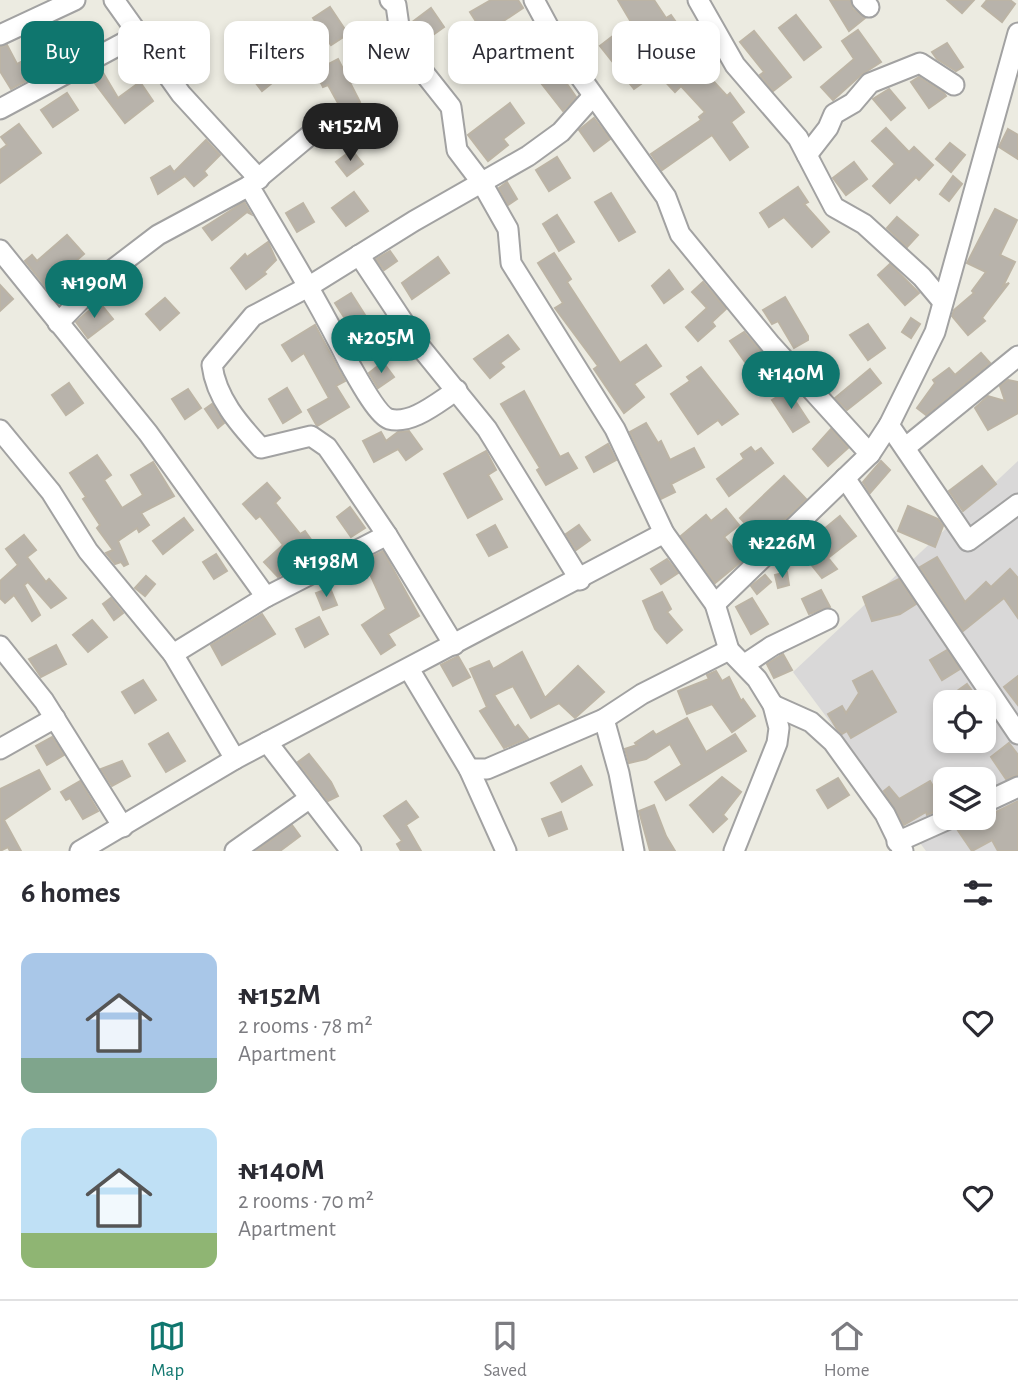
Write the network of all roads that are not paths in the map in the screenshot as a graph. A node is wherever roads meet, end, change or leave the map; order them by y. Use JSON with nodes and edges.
{"nodes":[{"id":1,"x":75,"y":0,"type":"edge"},
{"id":2,"x":114,"y":0,"type":"edge"},
{"id":3,"x":390,"y":0,"type":"edge"},
{"id":4,"x":534,"y":0,"type":"edge"},
{"id":5,"x":698,"y":0,"type":"edge"},
{"id":6,"x":128,"y":21,"type":"edge"},
{"id":7,"x":0,"y":35,"type":"edge"},
{"id":8,"x":1017,"y":38,"type":"edge"},
{"id":9,"x":118,"y":46,"type":"edge"},
{"id":10,"x":174,"y":84,"type":"edge"},
{"id":11,"x":954,"y":85,"type":"dead end"},
{"id":12,"x":593,"y":96,"type":"junction"},
{"id":13,"x":0,"y":109,"type":"edge"},
{"id":14,"x":322,"y":125,"type":"dead end"},
{"id":15,"x":807,"y":155,"type":"junction"},
{"id":16,"x":254,"y":182,"type":"junction"},
{"id":17,"x":482,"y":183,"type":"junction"},
{"id":18,"x":0,"y":250,"type":"edge"},
{"id":19,"x":359,"y":255,"type":"junction"},
{"id":20,"x":308,"y":287,"type":"junction"},
{"id":21,"x":943,"y":302,"type":"junction"},
{"id":22,"x":58,"y":323,"type":"junction"},
{"id":23,"x":1017,"y":357,"type":"edge"},
{"id":24,"x":457,"y":390,"type":"junction"},
{"id":25,"x":889,"y":425,"type":"junction"},
{"id":26,"x":0,"y":430,"type":"edge"},
{"id":27,"x":906,"y":447,"type":"junction"},
{"id":28,"x":870,"y":454,"type":"junction"},
{"id":29,"x":845,"y":478,"type":"junction"},
{"id":30,"x":1018,"y":504,"type":"edge"},
{"id":31,"x":664,"y":533,"type":"junction"},
{"id":32,"x":387,"y":535,"type":"junction"},
{"id":33,"x":580,"y":580,"type":"junction"},
{"id":34,"x":266,"y":597,"type":"junction"},
{"id":35,"x":715,"y":604,"type":"junction"},
{"id":36,"x":828,"y":619,"type":"dead end"},
{"id":37,"x":454,"y":645,"type":"junction"},
{"id":38,"x":0,"y":646,"type":"edge"},
{"id":39,"x":729,"y":650,"type":"junction"},
{"id":40,"x":173,"y":653,"type":"junction"},
{"id":41,"x":745,"y":664,"type":"junction"},
{"id":42,"x":409,"y":669,"type":"junction"},
{"id":43,"x":773,"y":705,"type":"junction"},
{"id":44,"x":55,"y":718,"type":"junction"},
{"id":45,"x":604,"y":719,"type":"junction"},
{"id":46,"x":1018,"y":734,"type":"edge"},
{"id":47,"x":267,"y":743,"type":"junction"},
{"id":48,"x":0,"y":749,"type":"edge"},
{"id":49,"x":235,"y":759,"type":"junction"},
{"id":50,"x":469,"y":769,"type":"junction"},
{"id":51,"x":1018,"y":787,"type":"edge"},
{"id":52,"x":996,"y":797,"type":"edge"},
{"id":53,"x":310,"y":798,"type":"junction"},
{"id":54,"x":123,"y":827,"type":"junction"},
{"id":55,"x":933,"y":828,"type":"edge"},
{"id":56,"x":741,"y":831,"type":"junction"},
{"id":57,"x":900,"y":847,"type":"edge"},
{"id":58,"x":80,"y":851,"type":"edge"},
{"id":59,"x":235,"y":851,"type":"edge"},
{"id":60,"x":351,"y":851,"type":"edge"},
{"id":61,"x":506,"y":851,"type":"edge"},
{"id":62,"x":634,"y":851,"type":"edge"},
{"id":63,"x":734,"y":851,"type":"edge"},
{"id":64,"x":751,"y":851,"type":"edge"}],
"edges":[{"from":1,"to":7,"type":"street"},
{"from":2,"to":6,"type":"street"},
{"from":3,"to":17,"type":"street"},
{"from":4,"to":12,"type":"street"},
{"from":5,"to":15,"type":"street"},
{"from":8,"to":21,"type":"street"},
{"from":9,"to":13,"type":"street"},
{"from":10,"to":16,"type":"street"},
{"from":11,"to":15,"type":"street"},
{"from":12,"to":17,"type":"street"},
{"from":12,"to":28,"type":"street"},
{"from":14,"to":16,"type":"street"},
{"from":15,"to":21,"type":"street"},
{"from":16,"to":20,"type":"street"},
{"from":16,"to":22,"type":"street"},
{"from":17,"to":19,"type":"street"},
{"from":17,"to":31,"type":"street"},
{"from":18,"to":22,"type":"street"},
{"from":19,"to":20,"type":"street"},
{"from":19,"to":24,"type":"street"},
{"from":20,"to":24,"type":"street"},
{"from":20,"to":32,"type":"street"},
{"from":21,"to":25,"type":"street"},
{"from":22,"to":34,"type":"street"},
{"from":23,"to":27,"type":"street"},
{"from":24,"to":33,"type":"street"},
{"from":25,"to":27,"type":"street"},
{"from":25,"to":28,"type":"street"},
{"from":26,"to":40,"type":"street"},
{"from":27,"to":30,"type":"street"},
{"from":28,"to":29,"type":"street"},
{"from":29,"to":35,"type":"street"},
{"from":29,"to":46,"type":"street"},
{"from":31,"to":33,"type":"street"},
{"from":31,"to":35,"type":"street"},
{"from":32,"to":34,"type":"street"},
{"from":32,"to":37,"type":"street"},
{"from":33,"to":37,"type":"street"},
{"from":34,"to":40,"type":"street"},
{"from":35,"to":39,"type":"street"},
{"from":36,"to":41,"type":"street"},
{"from":37,"to":42,"type":"street"},
{"from":38,"to":44,"type":"street"},
{"from":39,"to":41,"type":"street"},
{"from":39,"to":45,"type":"street"},
{"from":40,"to":49,"type":"street"},
{"from":41,"to":43,"type":"street"},
{"from":42,"to":47,"type":"street"},
{"from":42,"to":50,"type":"street"},
{"from":43,"to":56,"type":"street"},
{"from":43,"to":57,"type":"street"},
{"from":44,"to":48,"type":"street"},
{"from":44,"to":54,"type":"street"},
{"from":45,"to":50,"type":"street"},
{"from":45,"to":62,"type":"street"},
{"from":47,"to":49,"type":"street"},
{"from":47,"to":53,"type":"street"},
{"from":49,"to":54,"type":"street"},
{"from":50,"to":61,"type":"street"},
{"from":51,"to":52,"type":"street"},
{"from":53,"to":59,"type":"street"},
{"from":53,"to":60,"type":"street"},
{"from":54,"to":58,"type":"street"},
{"from":55,"to":57,"type":"street"},
{"from":56,"to":63,"type":"street"},
{"from":56,"to":64,"type":"street"}]}
